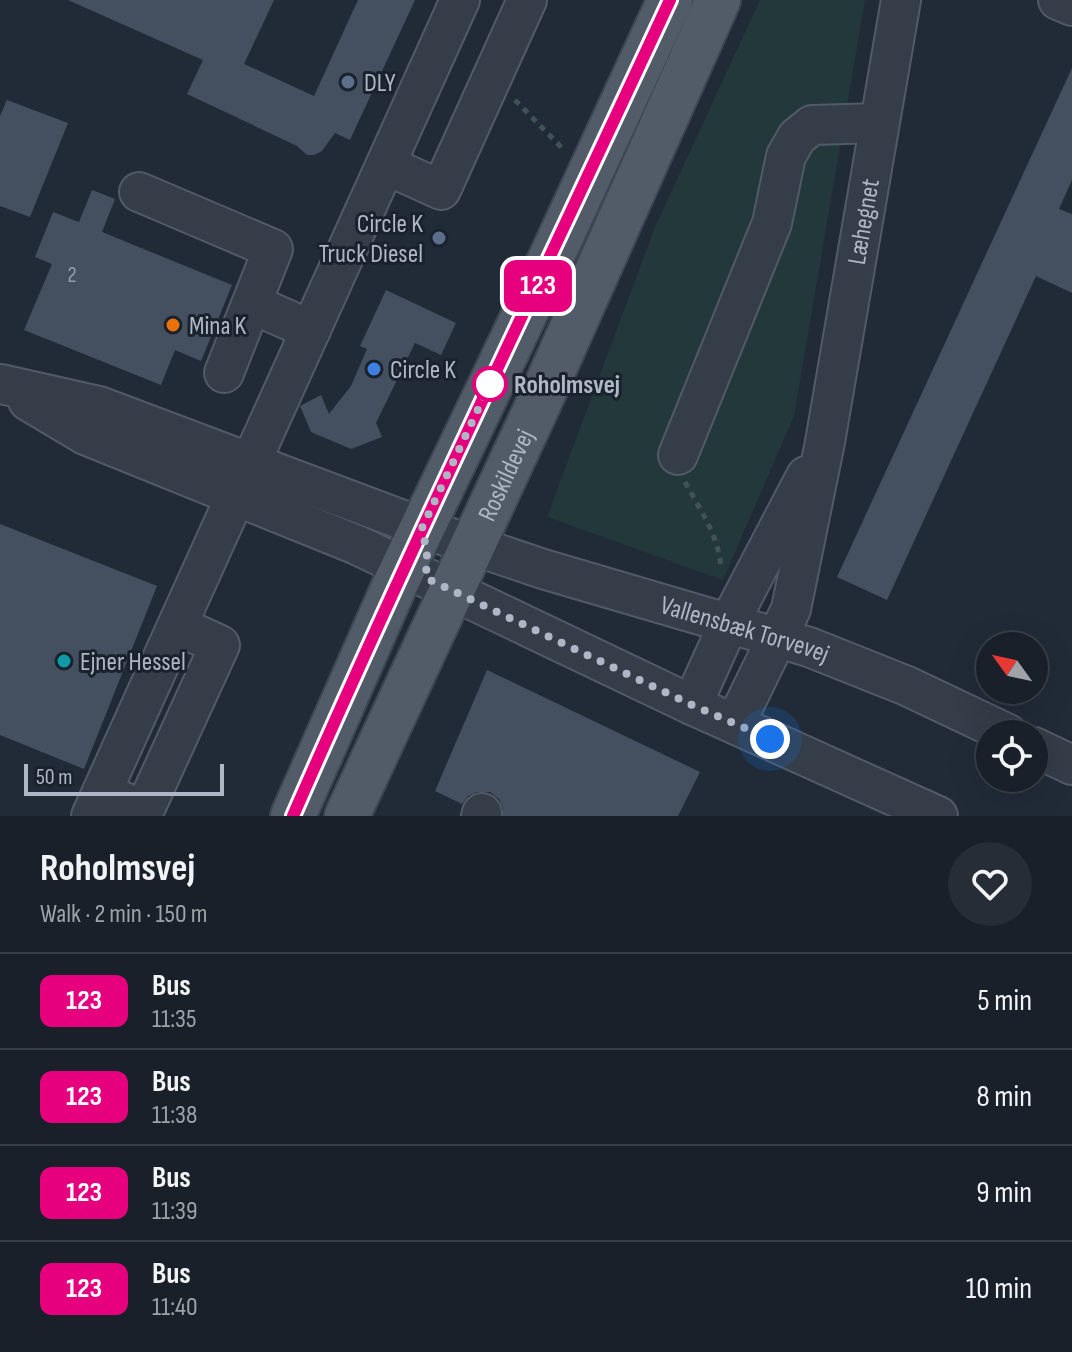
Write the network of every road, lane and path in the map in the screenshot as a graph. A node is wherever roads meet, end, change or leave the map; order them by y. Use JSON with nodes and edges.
{"nodes":[{"id":1,"x":460,"y":0,"type":"edge"},
{"id":2,"x":527,"y":0,"type":"edge"},
{"id":3,"x":670,"y":0,"type":"edge"},
{"id":4,"x":718,"y":0,"type":"edge"},
{"id":5,"x":901,"y":0,"type":"edge"},
{"id":6,"x":1058,"y":0,"type":"edge"},
{"id":7,"x":1072,"y":6,"type":"edge"},
{"id":8,"x":492,"y":77,"type":"junction"},
{"id":9,"x":879,"y":123,"type":"junction"},
{"id":10,"x":386,"y":165,"type":"junction"},
{"id":11,"x":590,"y":175,"type":"junction"},
{"id":12,"x":139,"y":192,"type":"dead end"},
{"id":13,"x":252,"y":304,"type":"junction"},
{"id":14,"x":311,"y":330,"type":"junction"},
{"id":15,"x":224,"y":373,"type":"dead end"},
{"id":16,"x":0,"y":384,"type":"edge"},
{"id":17,"x":825,"y":442,"type":"junction"},
{"id":18,"x":678,"y":455,"type":"joint"},
{"id":19,"x":244,"y":480,"type":"junction"},
{"id":20,"x":448,"y":537,"type":"junction"},
{"id":21,"x":722,"y":577,"type":"dead end"},
{"id":22,"x":427,"y":578,"type":"junction"},
{"id":23,"x":729,"y":623,"type":"junction"},
{"id":24,"x":779,"y":637,"type":"junction"},
{"id":25,"x":692,"y":705,"type":"junction"},
{"id":26,"x":979,"y":720,"type":"edge"},
{"id":27,"x":735,"y":724,"type":"junction"},
{"id":28,"x":1048,"y":754,"type":"edge"},
{"id":29,"x":1072,"y":765,"type":"edge"},
{"id":30,"x":96,"y":804,"type":"edge"},
{"id":31,"x":293,"y":816,"type":"edge"},
{"id":32,"x":328,"y":816,"type":"edge"},
{"id":33,"x":347,"y":816,"type":"edge"},
{"id":34,"x":938,"y":816,"type":"edge"}],
"edges":[{"from":1,"to":10,"type":"street"},
{"from":2,"to":8,"type":"street"},
{"from":3,"to":11,"type":"main road","name":"Roskildevej"},
{"from":4,"to":20,"type":"main road","name":"Roskildevej"},
{"from":5,"to":9,"type":"street","name":"Læhegnet"},
{"from":6,"to":7,"type":"street"},
{"from":8,"to":10,"type":"street"},
{"from":8,"to":11,"type":"path"},
{"from":9,"to":17,"type":"street","name":"Læhegnet"},
{"from":9,"to":18,"type":"street"},
{"from":10,"to":14,"type":"street"},
{"from":11,"to":20,"type":"main road","name":"Roskildevej"},
{"from":12,"to":13,"type":"street"},
{"from":13,"to":14,"type":"street"},
{"from":13,"to":15,"type":"street"},
{"from":14,"to":19,"type":"street"},
{"from":16,"to":19,"type":"street"},
{"from":17,"to":23,"type":"street","name":"Læhegnet"},
{"from":17,"to":24,"type":"street","name":"Læhegnet"},
{"from":18,"to":21,"type":"path"},
{"from":19,"to":20,"type":"street"},
{"from":19,"to":22,"type":"street"},
{"from":19,"to":30,"type":"street"},
{"from":20,"to":22,"type":"main road","name":"Roskildevej"},
{"from":20,"to":23,"type":"street","name":"Vallensbæk Torvevej"},
{"from":22,"to":25,"type":"street"},
{"from":22,"to":31,"type":"main road","name":"Roskildevej"},
{"from":22,"to":32,"type":"main road"},
{"from":22,"to":33,"type":"main road","name":"Roskildevej"},
{"from":23,"to":24,"type":"street","name":"Vallensbæk Torvevej"},
{"from":23,"to":25,"type":"street","name":"Læhegnet"},
{"from":24,"to":26,"type":"street","name":"Vallensbæk Torvevej"},
{"from":24,"to":27,"type":"street","name":"Læhegnet"},
{"from":25,"to":27,"type":"street"},
{"from":27,"to":34,"type":"street"},
{"from":28,"to":29,"type":"street"}]}
